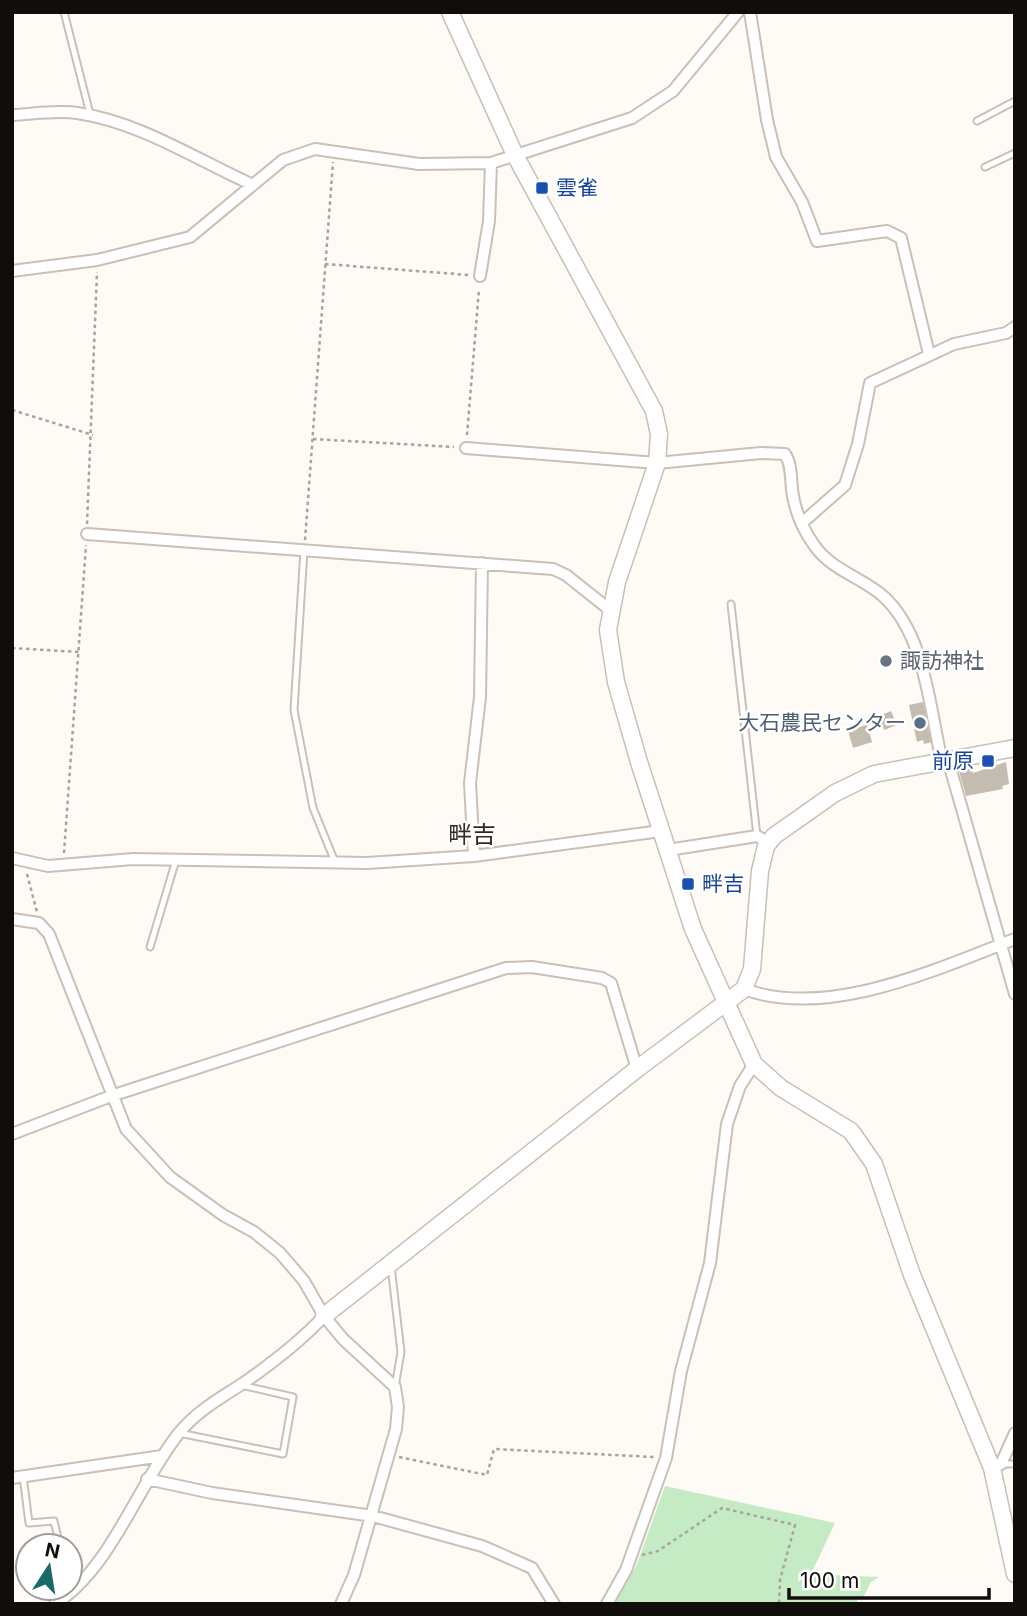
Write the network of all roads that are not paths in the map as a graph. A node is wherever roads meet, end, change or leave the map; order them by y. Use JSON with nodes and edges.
{"nodes":[{"id":1,"x":64,"y":12,"type":"edge"},
{"id":2,"x":450,"y":12,"type":"edge"},
{"id":3,"x":738,"y":12,"type":"edge"},
{"id":4,"x":750,"y":12,"type":"edge"},
{"id":5,"x":1015,"y":101,"type":"edge"},
{"id":6,"x":12,"y":116,"type":"edge"},
{"id":7,"x":91,"y":116,"type":"junction"},
{"id":8,"x":977,"y":121,"type":"dead end"},
{"id":9,"x":1015,"y":153,"type":"edge"},
{"id":10,"x":515,"y":155,"type":"junction"},
{"id":11,"x":491,"y":163,"type":"junction"},
{"id":12,"x":985,"y":167,"type":"dead end"},
{"id":13,"x":253,"y":185,"type":"junction"},
{"id":14,"x":12,"y":271,"type":"edge"},
{"id":15,"x":480,"y":276,"type":"road end"},
{"id":16,"x":1015,"y":327,"type":"edge"},
{"id":17,"x":929,"y":354,"type":"junction"},
{"id":18,"x":466,"y":448,"type":"road end"},
{"id":19,"x":657,"y":463,"type":"junction"},
{"id":20,"x":802,"y":523,"type":"junction"},
{"id":21,"x":87,"y":534,"type":"road end"},
{"id":22,"x":304,"y":550,"type":"junction"},
{"id":23,"x":482,"y":563,"type":"junction"},
{"id":24,"x":731,"y":604,"type":"dead end"},
{"id":25,"x":610,"y":610,"type":"junction"},
{"id":26,"x":1015,"y":748,"type":"edge"},
{"id":27,"x":945,"y":761,"type":"junction"},
{"id":28,"x":661,"y":831,"type":"junction"},
{"id":29,"x":763,"y":840,"type":"junction"},
{"id":30,"x":668,"y":850,"type":"junction"},
{"id":31,"x":474,"y":856,"type":"junction"},
{"id":32,"x":12,"y":858,"type":"edge"},
{"id":33,"x":176,"y":860,"type":"junction"},
{"id":34,"x":337,"y":864,"type":"junction"},
{"id":35,"x":12,"y":919,"type":"edge"},
{"id":36,"x":1015,"y":939,"type":"edge"},
{"id":37,"x":999,"y":945,"type":"junction"},
{"id":38,"x":150,"y":947,"type":"dead end"},
{"id":39,"x":744,"y":989,"type":"junction"},
{"id":40,"x":1015,"y":993,"type":"edge"},
{"id":41,"x":726,"y":1000,"type":"junction"},
{"id":42,"x":754,"y":1064,"type":"junction"},
{"id":43,"x":637,"y":1069,"type":"junction"},
{"id":44,"x":111,"y":1096,"type":"junction"},
{"id":45,"x":12,"y":1134,"type":"edge"},
{"id":46,"x":390,"y":1263,"type":"junction"},
{"id":47,"x":324,"y":1316,"type":"junction"},
{"id":48,"x":240,"y":1385,"type":"junction"},
{"id":49,"x":395,"y":1387,"type":"junction"},
{"id":50,"x":179,"y":1433,"type":"junction"},
{"id":51,"x":1015,"y":1433,"type":"edge"},
{"id":52,"x":162,"y":1456,"type":"junction"},
{"id":53,"x":1015,"y":1464,"type":"edge"},
{"id":54,"x":997,"y":1466,"type":"junction"},
{"id":55,"x":18,"y":1477,"type":"edge"},
{"id":56,"x":146,"y":1479,"type":"junction"},
{"id":57,"x":373,"y":1516,"type":"junction"},
{"id":58,"x":57,"y":1532,"type":"edge"},
{"id":59,"x":84,"y":1574,"type":"edge"},
{"id":60,"x":1015,"y":1574,"type":"edge"},
{"id":61,"x":341,"y":1604,"type":"edge"},
{"id":62,"x":554,"y":1604,"type":"edge"},
{"id":63,"x":607,"y":1604,"type":"edge"}],
"edges":[{"from":1,"to":7,"type":"lane"},
{"from":2,"to":10,"type":"street"},
{"from":3,"to":10,"type":"street"},
{"from":4,"to":17,"type":"street"},
{"from":5,"to":8,"type":"lane"},
{"from":6,"to":7,"type":"street"},
{"from":7,"to":13,"type":"street"},
{"from":9,"to":12,"type":"lane"},
{"from":10,"to":11,"type":"street"},
{"from":10,"to":19,"type":"street"},
{"from":11,"to":13,"type":"street"},
{"from":11,"to":15,"type":"street"},
{"from":13,"to":14,"type":"street"},
{"from":16,"to":17,"type":"street"},
{"from":17,"to":20,"type":"street"},
{"from":18,"to":19,"type":"street"},
{"from":19,"to":20,"type":"street"},
{"from":19,"to":25,"type":"street"},
{"from":20,"to":27,"type":"street"},
{"from":21,"to":22,"type":"street"},
{"from":22,"to":23,"type":"street"},
{"from":22,"to":34,"type":"lane"},
{"from":23,"to":25,"type":"street"},
{"from":23,"to":31,"type":"street"},
{"from":24,"to":29,"type":"lane"},
{"from":25,"to":28,"type":"street"},
{"from":26,"to":27,"type":"street"},
{"from":27,"to":29,"type":"street"},
{"from":27,"to":37,"type":"street"},
{"from":28,"to":30,"type":"street"},
{"from":28,"to":31,"type":"street"},
{"from":29,"to":30,"type":"street"},
{"from":29,"to":39,"type":"street"},
{"from":30,"to":41,"type":"street"},
{"from":31,"to":34,"type":"street"},
{"from":32,"to":33,"type":"street"},
{"from":33,"to":34,"type":"street"},
{"from":33,"to":38,"type":"lane"},
{"from":35,"to":44,"type":"street"},
{"from":36,"to":37,"type":"street"},
{"from":37,"to":39,"type":"street"},
{"from":37,"to":40,"type":"street"},
{"from":39,"to":41,"type":"street"},
{"from":41,"to":42,"type":"street"},
{"from":41,"to":43,"type":"street"},
{"from":42,"to":54,"type":"street"},
{"from":42,"to":63,"type":"street"},
{"from":43,"to":44,"type":"street"},
{"from":43,"to":46,"type":"street"},
{"from":44,"to":45,"type":"street"},
{"from":44,"to":47,"type":"street"},
{"from":46,"to":47,"type":"street"},
{"from":46,"to":49,"type":"lane"},
{"from":47,"to":48,"type":"street"},
{"from":47,"to":49,"type":"street"},
{"from":48,"to":50,"type":"street"},
{"from":48,"to":50,"type":"lane"},
{"from":49,"to":57,"type":"street"},
{"from":50,"to":52,"type":"street"},
{"from":51,"to":54,"type":"street"},
{"from":52,"to":55,"type":"street"},
{"from":52,"to":56,"type":"street"},
{"from":53,"to":54,"type":"lane"},
{"from":54,"to":60,"type":"street"},
{"from":55,"to":58,"type":"lane"},
{"from":56,"to":57,"type":"street"},
{"from":56,"to":59,"type":"street"},
{"from":57,"to":61,"type":"street"},
{"from":57,"to":62,"type":"street"}]}
